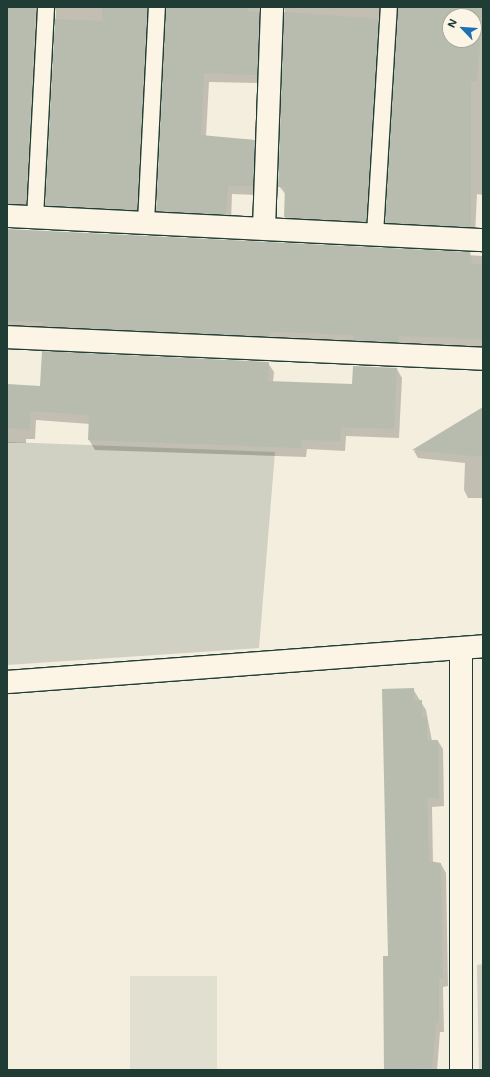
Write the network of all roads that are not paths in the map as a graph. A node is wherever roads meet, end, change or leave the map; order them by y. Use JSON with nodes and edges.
{"nodes":[{"id":1,"x":46,"y":7,"type":"edge"},
{"id":2,"x":157,"y":7,"type":"edge"},
{"id":3,"x":272,"y":7,"type":"edge"},
{"id":4,"x":389,"y":7,"type":"edge"},
{"id":5,"x":7,"y":216,"type":"edge"},
{"id":6,"x":35,"y":218,"type":"junction"},
{"id":7,"x":146,"y":222,"type":"junction"},
{"id":8,"x":264,"y":228,"type":"junction"},
{"id":9,"x":376,"y":234,"type":"junction"},
{"id":10,"x":483,"y":239,"type":"edge"},
{"id":11,"x":7,"y":337,"type":"edge"},
{"id":12,"x":483,"y":359,"type":"edge"},
{"id":13,"x":483,"y":646,"type":"edge"},
{"id":14,"x":461,"y":649,"type":"junction"},
{"id":15,"x":7,"y":682,"type":"edge"},
{"id":16,"x":461,"y":1070,"type":"edge"}],
"edges":[{"from":1,"to":6,"type":"lane"},
{"from":2,"to":7,"type":"lane"},
{"from":3,"to":8,"type":"street"},
{"from":4,"to":9,"type":"lane"},
{"from":5,"to":6,"type":"street"},
{"from":6,"to":7,"type":"street"},
{"from":7,"to":8,"type":"street"},
{"from":8,"to":9,"type":"street"},
{"from":9,"to":10,"type":"street"},
{"from":11,"to":12,"type":"street"},
{"from":13,"to":14,"type":"street"},
{"from":14,"to":15,"type":"street"},
{"from":14,"to":16,"type":"street"}]}
